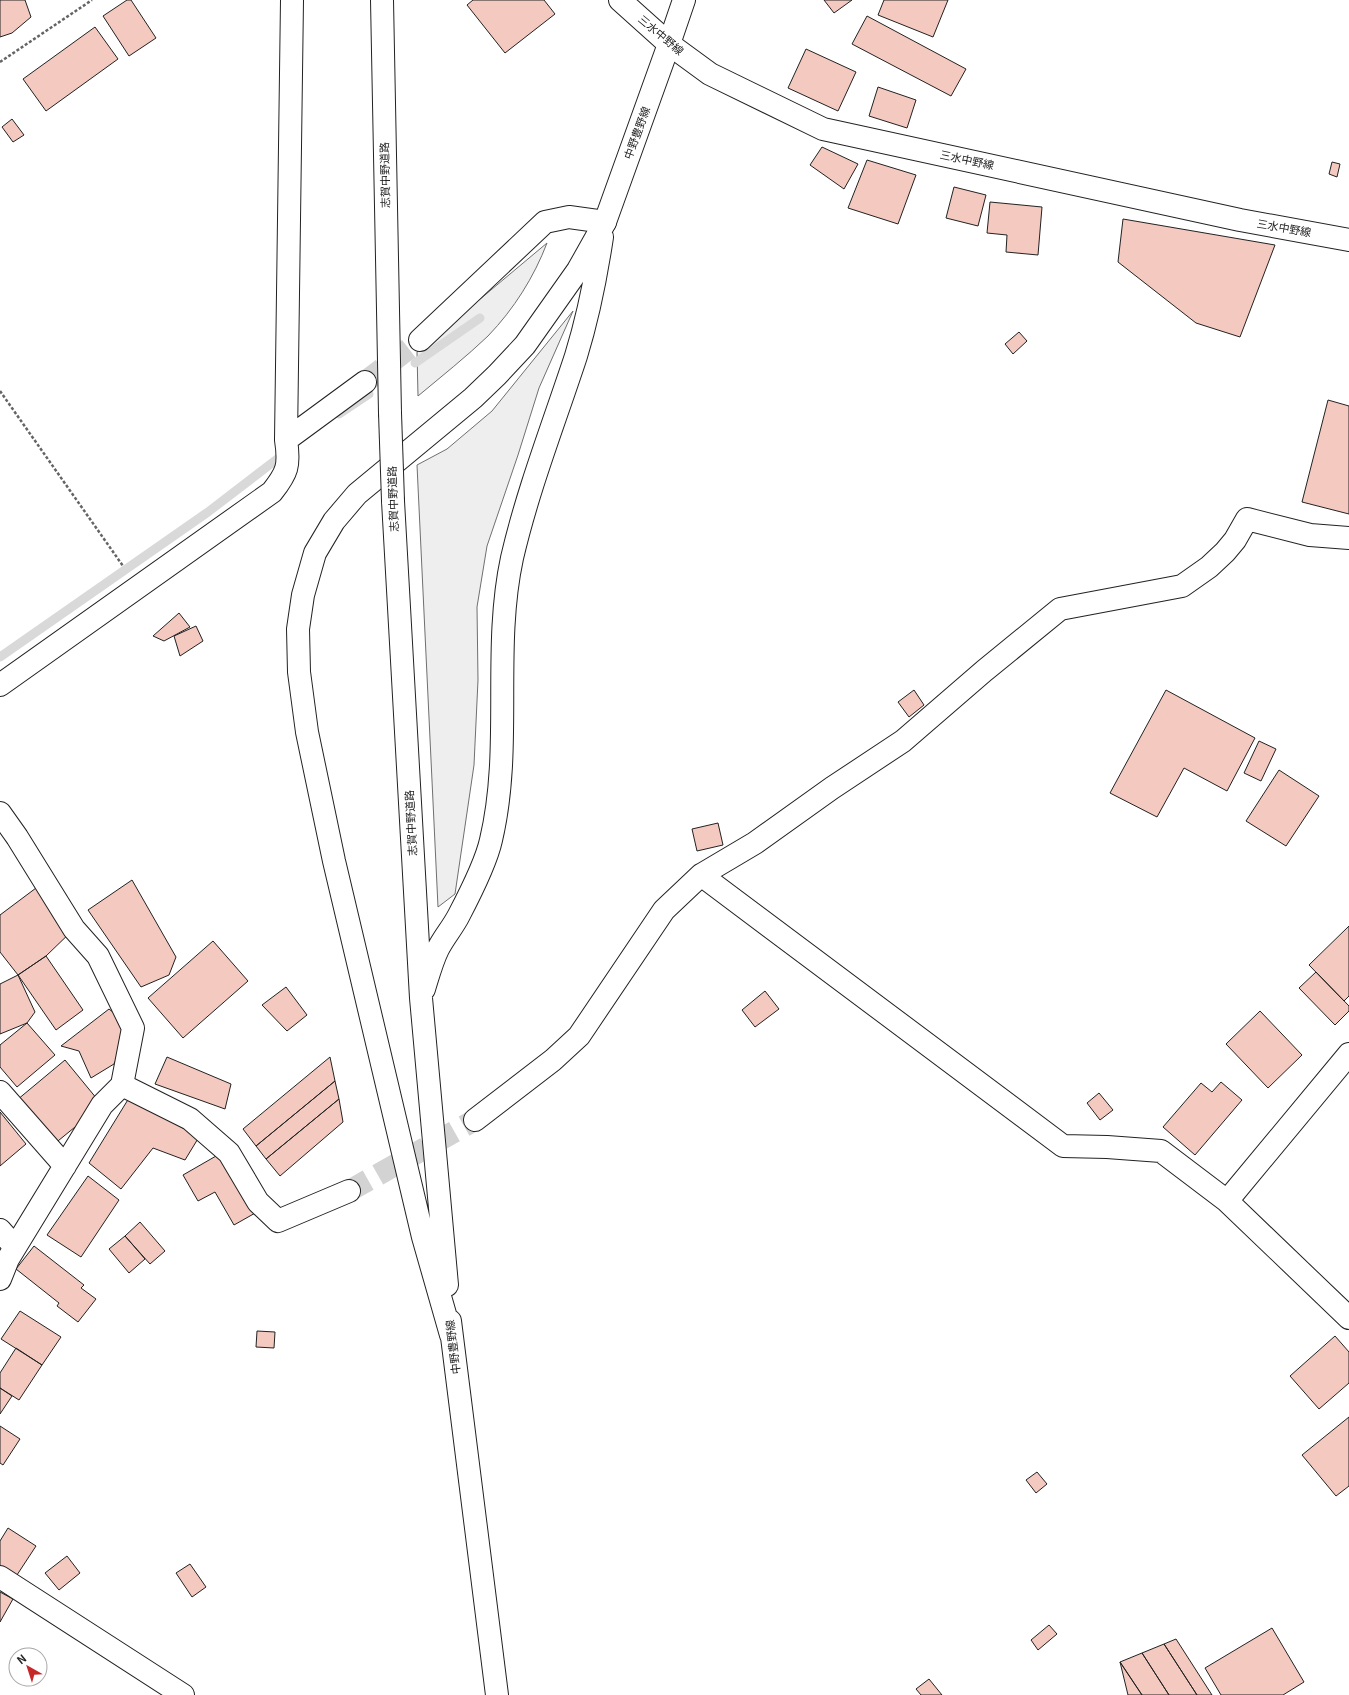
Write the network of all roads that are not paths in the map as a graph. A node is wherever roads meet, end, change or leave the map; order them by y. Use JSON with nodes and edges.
{"nodes":[{"id":1,"x":292,"y":0,"type":"edge"},
{"id":2,"x":382,"y":0,"type":"edge"},
{"id":3,"x":620,"y":0,"type":"edge"},
{"id":4,"x":684,"y":0,"type":"edge"},
{"id":5,"x":669,"y":44,"type":"junction"},
{"id":6,"x":605,"y":222,"type":"junction"},
{"id":7,"x":1349,"y":240,"type":"edge"},
{"id":8,"x":420,"y":340,"type":"tunnel mouth"},
{"id":9,"x":365,"y":382,"type":"tunnel mouth"},
{"id":10,"x":287,"y":449,"type":"junction"},
{"id":11,"x":1349,"y":538,"type":"edge"},
{"id":12,"x":0,"y":685,"type":"edge"},
{"id":13,"x":0,"y":813,"type":"edge"},
{"id":14,"x":701,"y":875,"type":"junction"},
{"id":15,"x":420,"y":998,"type":"junction"},
{"id":16,"x":1349,"y":1054,"type":"edge"},
{"id":17,"x":122,"y":1085,"type":"junction"},
{"id":18,"x":0,"y":1092,"type":"edge"},
{"id":19,"x":475,"y":1120,"type":"tunnel mouth"},
{"id":20,"x":64,"y":1166,"type":"junction"},
{"id":21,"x":349,"y":1191,"type":"tunnel mouth"},
{"id":22,"x":1227,"y":1201,"type":"junction"},
{"id":23,"x":0,"y":1230,"type":"edge"},
{"id":24,"x":15,"y":1247,"type":"junction"},
{"id":25,"x":0,"y":1279,"type":"edge"},
{"id":26,"x":1349,"y":1318,"type":"edge"},
{"id":27,"x":451,"y":1335,"type":"junction"},
{"id":28,"x":0,"y":1577,"type":"edge"},
{"id":29,"x":183,"y":1695,"type":"edge"},
{"id":30,"x":497,"y":1695,"type":"edge"}],
"edges":[{"from":1,"to":10,"type":"main road"},
{"from":2,"to":15,"type":"main road","name":"志賀中野道路","bridge":true},
{"from":3,"to":5,"type":"main road","name":"三水中野線"},
{"from":4,"to":5,"type":"main road","name":"中野豊野線"},
{"from":5,"to":6,"type":"main road","name":"中野豊野線"},
{"from":5,"to":7,"type":"main road","name":"三水中野線"},
{"from":6,"to":8,"type":"main road"},
{"from":6,"to":15,"type":"main road"},
{"from":6,"to":27,"type":"main road"},
{"from":9,"to":10,"type":"main road"},
{"from":10,"to":12,"type":"main road"},
{"from":11,"to":14,"type":"main road"},
{"from":13,"to":17,"type":"main road"},
{"from":14,"to":19,"type":"main road"},
{"from":14,"to":22,"type":"main road"},
{"from":15,"to":27,"type":"main road","name":"中野豊野線"},
{"from":16,"to":22,"type":"main road"},
{"from":17,"to":20,"type":"main road"},
{"from":17,"to":21,"type":"main road"},
{"from":18,"to":20,"type":"main road"},
{"from":20,"to":24,"type":"main road"},
{"from":22,"to":26,"type":"main road"},
{"from":23,"to":24,"type":"main road"},
{"from":24,"to":25,"type":"main road"},
{"from":27,"to":30,"type":"main road","name":"中野豊野線"},
{"from":28,"to":29,"type":"main road"}]}
